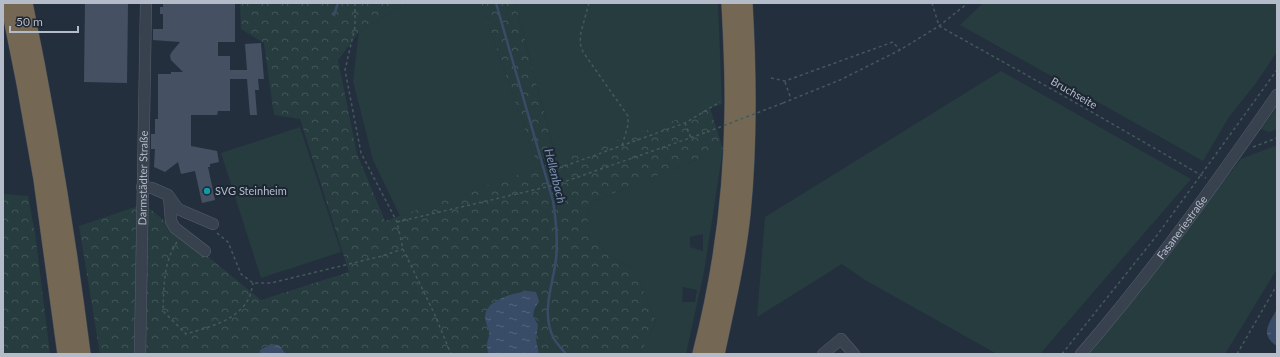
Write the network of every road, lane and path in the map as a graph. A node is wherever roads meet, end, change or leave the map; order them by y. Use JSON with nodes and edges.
{"nodes":[{"id":1,"x":9,"y":3,"type":"edge"},
{"id":2,"x":24,"y":3,"type":"edge"},
{"id":3,"x":146,"y":3,"type":"edge"},
{"id":4,"x":355,"y":3,"type":"edge"},
{"id":5,"x":589,"y":3,"type":"edge"},
{"id":6,"x":730,"y":3,"type":"edge"},
{"id":7,"x":744,"y":3,"type":"edge"},
{"id":8,"x":932,"y":3,"type":"edge"},
{"id":9,"x":968,"y":3,"type":"edge"},
{"id":10,"x":939,"y":26,"type":"junction"},
{"id":11,"x":900,"y":50,"type":"junction"},
{"id":12,"x":1277,"y":70,"type":"edge"},
{"id":13,"x":771,"y":78,"type":"dead end"},
{"id":14,"x":785,"y":81,"type":"junction"},
{"id":15,"x":1277,"y":95,"type":"edge"},
{"id":16,"x":790,"y":99,"type":"junction"},
{"id":17,"x":722,"y":101,"type":"dead end"},
{"id":18,"x":685,"y":123,"type":"junction"},
{"id":19,"x":691,"y":138,"type":"junction"},
{"id":20,"x":1277,"y":138,"type":"edge"},
{"id":21,"x":622,"y":146,"type":"junction"},
{"id":22,"x":1235,"y":154,"type":"junction"},
{"id":23,"x":1201,"y":175,"type":"junction"},
{"id":24,"x":556,"y":184,"type":"junction"},
{"id":25,"x":142,"y":187,"type":"junction"},
{"id":26,"x":168,"y":195,"type":"junction"},
{"id":27,"x":397,"y":222,"type":"junction"},
{"id":28,"x":213,"y":224,"type":"joint"},
{"id":29,"x":182,"y":234,"type":"junction"},
{"id":30,"x":403,"y":249,"type":"junction"},
{"id":31,"x":205,"y":251,"type":"dead end"},
{"id":32,"x":253,"y":283,"type":"junction"},
{"id":33,"x":1277,"y":286,"type":"edge"},
{"id":34,"x":726,"y":306,"type":"junction"},
{"id":35,"x":66,"y":354,"type":"edge"},
{"id":36,"x":82,"y":354,"type":"edge"},
{"id":37,"x":140,"y":354,"type":"edge"},
{"id":38,"x":451,"y":354,"type":"edge"},
{"id":39,"x":701,"y":354,"type":"edge"},
{"id":40,"x":716,"y":354,"type":"edge"},
{"id":41,"x":720,"y":354,"type":"edge"},
{"id":42,"x":823,"y":354,"type":"edge"},
{"id":43,"x":854,"y":354,"type":"edge"},
{"id":44,"x":1062,"y":354,"type":"edge"},
{"id":45,"x":1081,"y":354,"type":"edge"},
{"id":46,"x":1237,"y":354,"type":"edge"}],
"edges":[{"from":1,"to":35,"type":"highway"},
{"from":2,"to":36,"type":"highway"},
{"from":3,"to":25,"type":"street","name":"Darmstädter Straße"},
{"from":4,"to":27,"type":"path"},
{"from":5,"to":21,"type":"path"},
{"from":6,"to":39,"type":"highway"},
{"from":7,"to":34,"type":"highway"},
{"from":8,"to":10,"type":"path"},
{"from":9,"to":10,"type":"path"},
{"from":10,"to":11,"type":"path"},
{"from":10,"to":23,"type":"path","name":"Bruchseite"},
{"from":11,"to":14,"type":"path"},
{"from":11,"to":16,"type":"path"},
{"from":12,"to":23,"type":"path"},
{"from":13,"to":14,"type":"path"},
{"from":14,"to":16,"type":"path"},
{"from":15,"to":22,"type":"street","name":"Fasaneriestraße"},
{"from":16,"to":19,"type":"path","bridge":true},
{"from":17,"to":18,"type":"path"},
{"from":18,"to":19,"type":"path"},
{"from":18,"to":21,"type":"path"},
{"from":19,"to":24,"type":"path"},
{"from":20,"to":22,"type":"path"},
{"from":21,"to":24,"type":"path"},
{"from":22,"to":45,"type":"street","name":"Fasaneriestraße"},
{"from":23,"to":44,"type":"path"},
{"from":24,"to":27,"type":"path"},
{"from":25,"to":26,"type":"street"},
{"from":25,"to":37,"type":"street","name":"Darmstädter Straße"},
{"from":26,"to":28,"type":"street"},
{"from":26,"to":29,"type":"street"},
{"from":27,"to":30,"type":"path"},
{"from":28,"to":32,"type":"path"},
{"from":29,"to":31,"type":"street"},
{"from":29,"to":32,"type":"path"},
{"from":30,"to":32,"type":"path"},
{"from":30,"to":38,"type":"path"},
{"from":33,"to":46,"type":"path"},
{"from":34,"to":40,"type":"highway"},
{"from":34,"to":41,"type":"highway"},
{"from":42,"to":43,"type":"street"}]}
